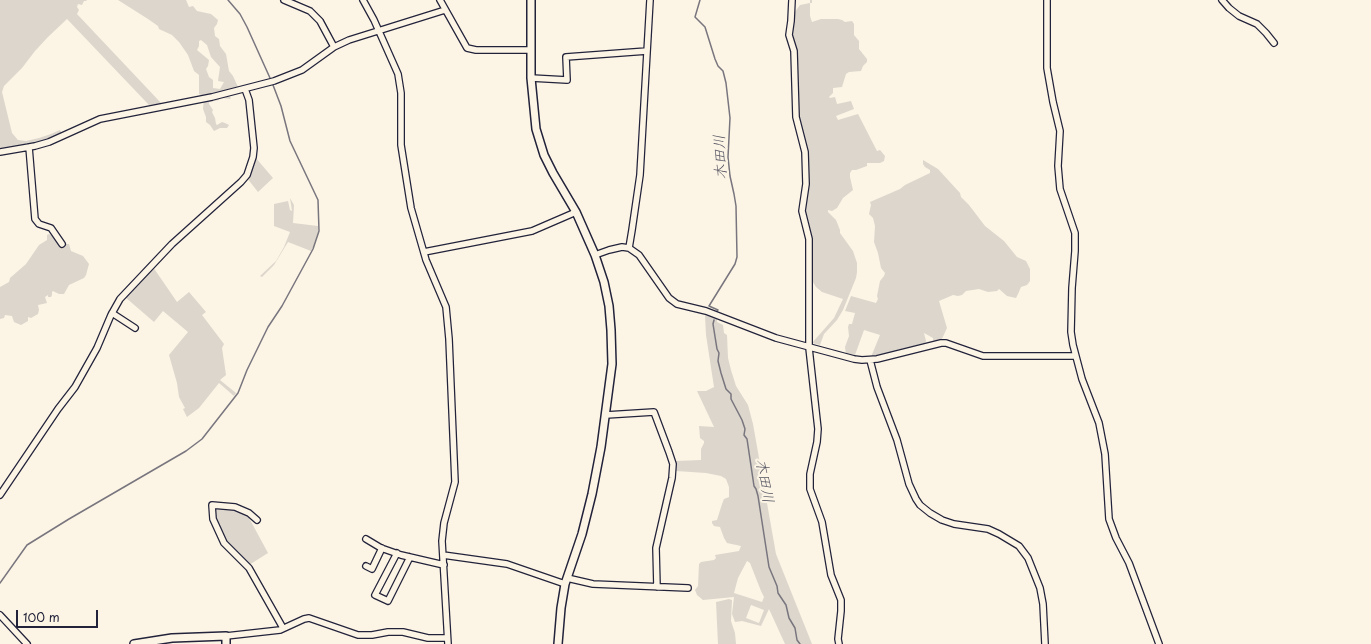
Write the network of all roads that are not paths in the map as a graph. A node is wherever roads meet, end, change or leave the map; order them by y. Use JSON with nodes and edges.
{"nodes":[{"id":1,"x":284,"y":0,"type":"edge"},
{"id":2,"x":364,"y":0,"type":"edge"},
{"id":3,"x":440,"y":0,"type":"edge"},
{"id":4,"x":531,"y":0,"type":"edge"},
{"id":5,"x":650,"y":0,"type":"edge"},
{"id":6,"x":792,"y":0,"type":"edge"},
{"id":7,"x":1048,"y":0,"type":"edge"},
{"id":8,"x":1222,"y":0,"type":"edge"},
{"id":9,"x":445,"y":10,"type":"junction"},
{"id":10,"x":379,"y":30,"type":"junction"},
{"id":11,"x":1274,"y":44,"type":"dead end"},
{"id":12,"x":334,"y":47,"type":"junction"},
{"id":13,"x":530,"y":50,"type":"junction"},
{"id":14,"x":647,"y":51,"type":"junction"},
{"id":15,"x":531,"y":78,"type":"junction"},
{"id":16,"x":246,"y":89,"type":"junction"},
{"id":17,"x":29,"y":147,"type":"junction"},
{"id":18,"x":0,"y":152,"type":"edge"},
{"id":19,"x":576,"y":212,"type":"junction"},
{"id":20,"x":62,"y":244,"type":"dead end"},
{"id":21,"x":629,"y":248,"type":"junction"},
{"id":22,"x":424,"y":252,"type":"junction"},
{"id":23,"x":595,"y":255,"type":"junction"},
{"id":24,"x":112,"y":314,"type":"junction"},
{"id":25,"x":135,"y":328,"type":"dead end"},
{"id":26,"x":809,"y":348,"type":"junction"},
{"id":27,"x":1075,"y":356,"type":"junction"},
{"id":28,"x":870,"y":360,"type":"junction"},
{"id":29,"x":606,"y":415,"type":"junction"},
{"id":30,"x":0,"y":495,"type":"edge"},
{"id":31,"x":258,"y":520,"type":"dead end"},
{"id":32,"x":366,"y":539,"type":"dead end"},
{"id":33,"x":382,"y":548,"type":"junction"},
{"id":34,"x":397,"y":553,"type":"junction"},
{"id":35,"x":443,"y":554,"type":"junction"},
{"id":36,"x":410,"y":557,"type":"junction"},
{"id":37,"x":444,"y":565,"type":"junction"},
{"id":38,"x":366,"y":566,"type":"dead end"},
{"id":39,"x":566,"y":581,"type":"junction"},
{"id":40,"x":657,"y":587,"type":"junction"},
{"id":41,"x":688,"y":588,"type":"dead end"},
{"id":42,"x":0,"y":615,"type":"edge"},
{"id":43,"x":283,"y":628,"type":"junction"},
{"id":44,"x":226,"y":636,"type":"junction"},
{"id":45,"x":447,"y":641,"type":"edge"},
{"id":46,"x":27,"y":644,"type":"edge"},
{"id":47,"x":134,"y":644,"type":"edge"},
{"id":48,"x":226,"y":644,"type":"edge"},
{"id":49,"x":558,"y":644,"type":"edge"},
{"id":50,"x":839,"y":644,"type":"edge"},
{"id":51,"x":1046,"y":644,"type":"edge"},
{"id":52,"x":1159,"y":644,"type":"edge"}],
"edges":[{"from":1,"to":12,"type":"street"},
{"from":2,"to":10,"type":"street"},
{"from":3,"to":9,"type":"street"},
{"from":4,"to":13,"type":"street"},
{"from":5,"to":14,"type":"street"},
{"from":6,"to":26,"type":"street"},
{"from":7,"to":27,"type":"street"},
{"from":8,"to":11,"type":"street"},
{"from":9,"to":10,"type":"street"},
{"from":9,"to":13,"type":"street"},
{"from":10,"to":12,"type":"street"},
{"from":10,"to":22,"type":"street"},
{"from":12,"to":16,"type":"street"},
{"from":13,"to":15,"type":"street"},
{"from":14,"to":15,"type":"street"},
{"from":14,"to":21,"type":"street"},
{"from":15,"to":19,"type":"street"},
{"from":16,"to":17,"type":"street"},
{"from":16,"to":24,"type":"street"},
{"from":17,"to":18,"type":"street"},
{"from":17,"to":20,"type":"street"},
{"from":19,"to":22,"type":"street"},
{"from":19,"to":23,"type":"street"},
{"from":21,"to":23,"type":"street"},
{"from":21,"to":26,"type":"street"},
{"from":22,"to":35,"type":"street"},
{"from":23,"to":29,"type":"street"},
{"from":24,"to":25,"type":"street"},
{"from":24,"to":30,"type":"street"},
{"from":26,"to":28,"type":"street"},
{"from":26,"to":50,"type":"street"},
{"from":27,"to":28,"type":"street"},
{"from":27,"to":52,"type":"street"},
{"from":28,"to":51,"type":"street"},
{"from":29,"to":39,"type":"street"},
{"from":29,"to":40,"type":"street"},
{"from":31,"to":43,"type":"street"},
{"from":32,"to":33,"type":"street"},
{"from":33,"to":34,"type":"street"},
{"from":33,"to":38,"type":"street"},
{"from":34,"to":36,"type":"street"},
{"from":34,"to":36,"type":"street"},
{"from":35,"to":37,"type":"street"},
{"from":35,"to":39,"type":"street"},
{"from":36,"to":37,"type":"street"},
{"from":37,"to":45,"type":"street"},
{"from":39,"to":40,"type":"street"},
{"from":39,"to":49,"type":"street"},
{"from":40,"to":41,"type":"street"},
{"from":42,"to":46,"type":"street"},
{"from":43,"to":44,"type":"street"},
{"from":43,"to":45,"type":"street"},
{"from":44,"to":47,"type":"street"},
{"from":44,"to":48,"type":"street"}]}
